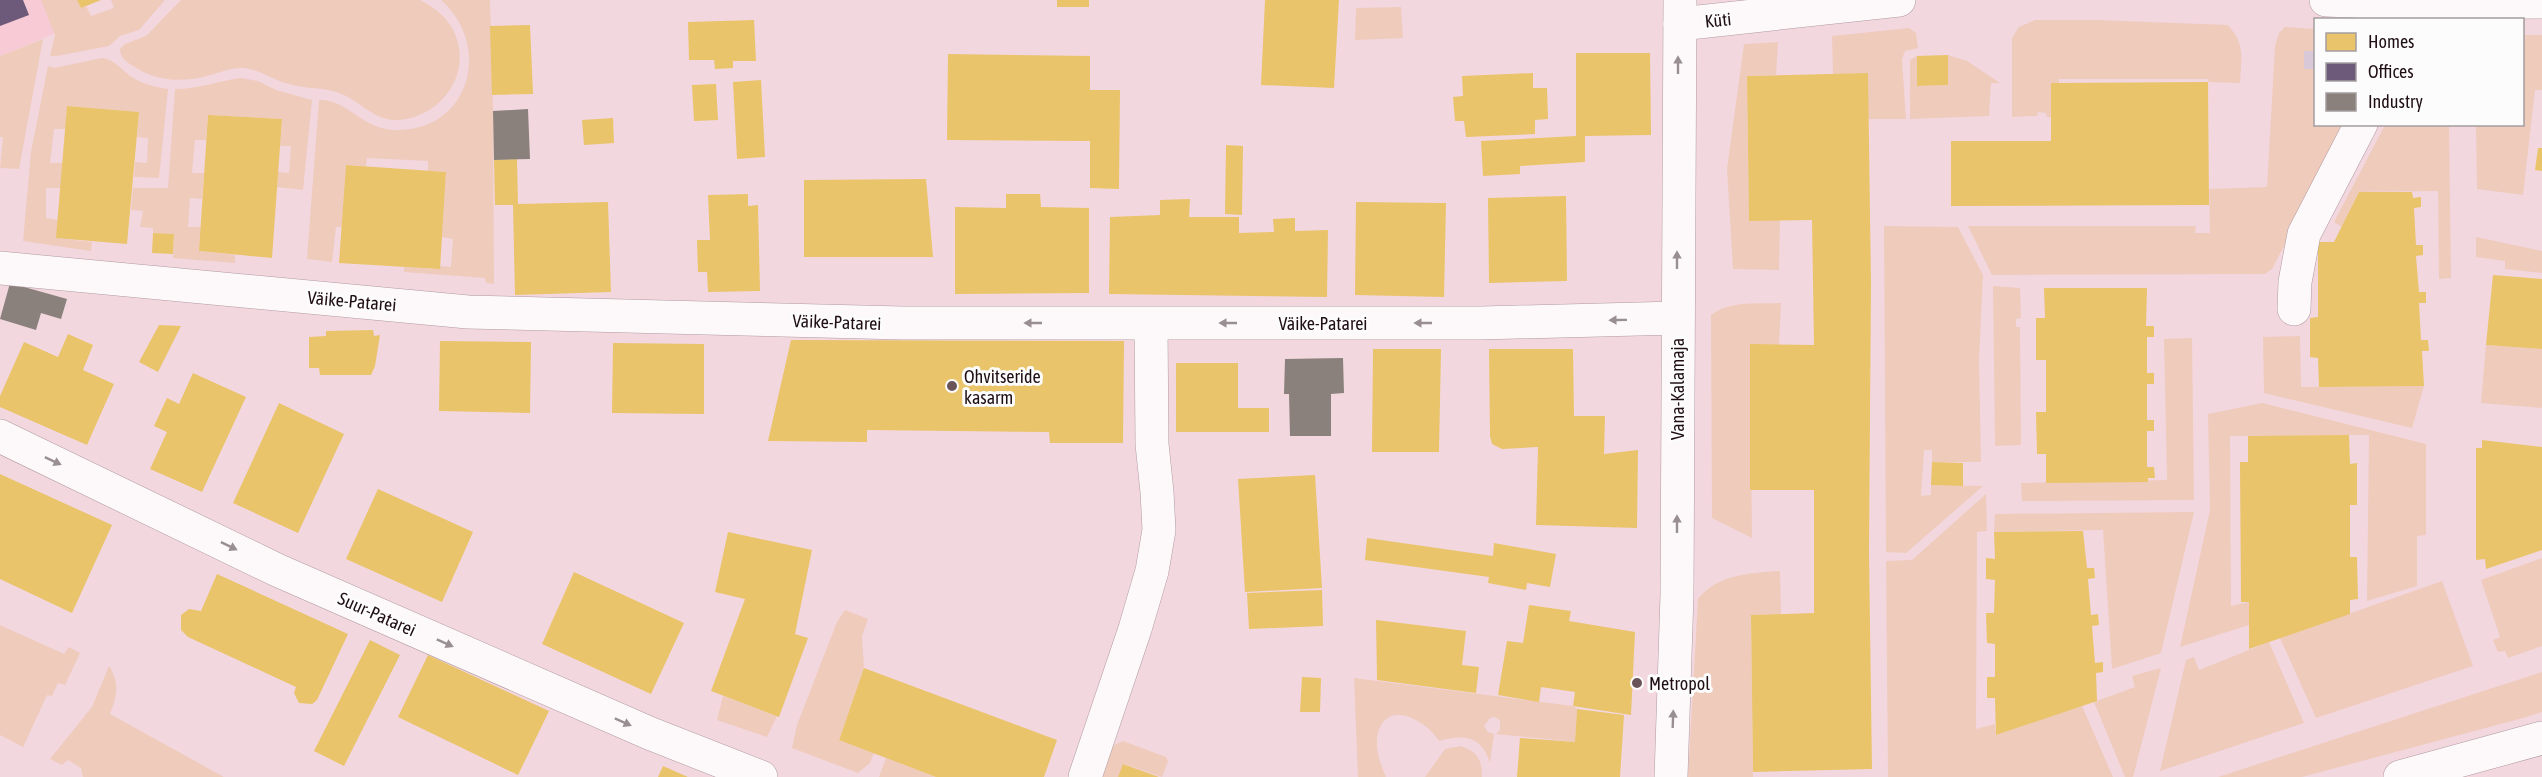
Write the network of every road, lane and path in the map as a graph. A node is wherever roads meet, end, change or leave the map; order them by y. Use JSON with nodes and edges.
{"nodes":[{"id":1,"x":1899,"y":0,"type":"edge"},
{"id":2,"x":2326,"y":0,"type":"edge"},
{"id":3,"x":2542,"y":2,"type":"edge"},
{"id":4,"x":2396,"y":11,"type":"edge"},
{"id":5,"x":1680,"y":12,"type":"edge"},
{"id":6,"x":2360,"y":126,"type":"edge"},
{"id":7,"x":0,"y":267,"type":"edge"},
{"id":8,"x":2294,"y":309,"type":"dead end"},
{"id":9,"x":1677,"y":318,"type":"junction"},
{"id":10,"x":1151,"y":324,"type":"junction"},
{"id":11,"x":0,"y":436,"type":"edge"},
{"id":12,"x":2542,"y":738,"type":"edge"},
{"id":13,"x":761,"y":777,"type":"edge"},
{"id":14,"x":1085,"y":777,"type":"edge"},
{"id":15,"x":1671,"y":777,"type":"edge"},
{"id":16,"x":2400,"y":777,"type":"edge"}],
"edges":[{"from":1,"to":5,"type":"street","name":"Küti"},
{"from":2,"to":4,"type":"street"},
{"from":3,"to":4,"type":"street"},
{"from":9,"to":5,"type":"street","name":"Vana-Kalamaja","one_way":true},
{"from":6,"to":8,"type":"street"},
{"from":10,"to":7,"type":"street","name":"Väike-Patarei","one_way":true},
{"from":9,"to":10,"type":"street","name":"Väike-Patarei","one_way":true},
{"from":15,"to":9,"type":"street","name":"Vana-Kalamaja","one_way":true},
{"from":10,"to":14,"type":"street"},
{"from":11,"to":13,"type":"street","name":"Suur-Patarei","one_way":true},
{"from":12,"to":16,"type":"street"}]}
